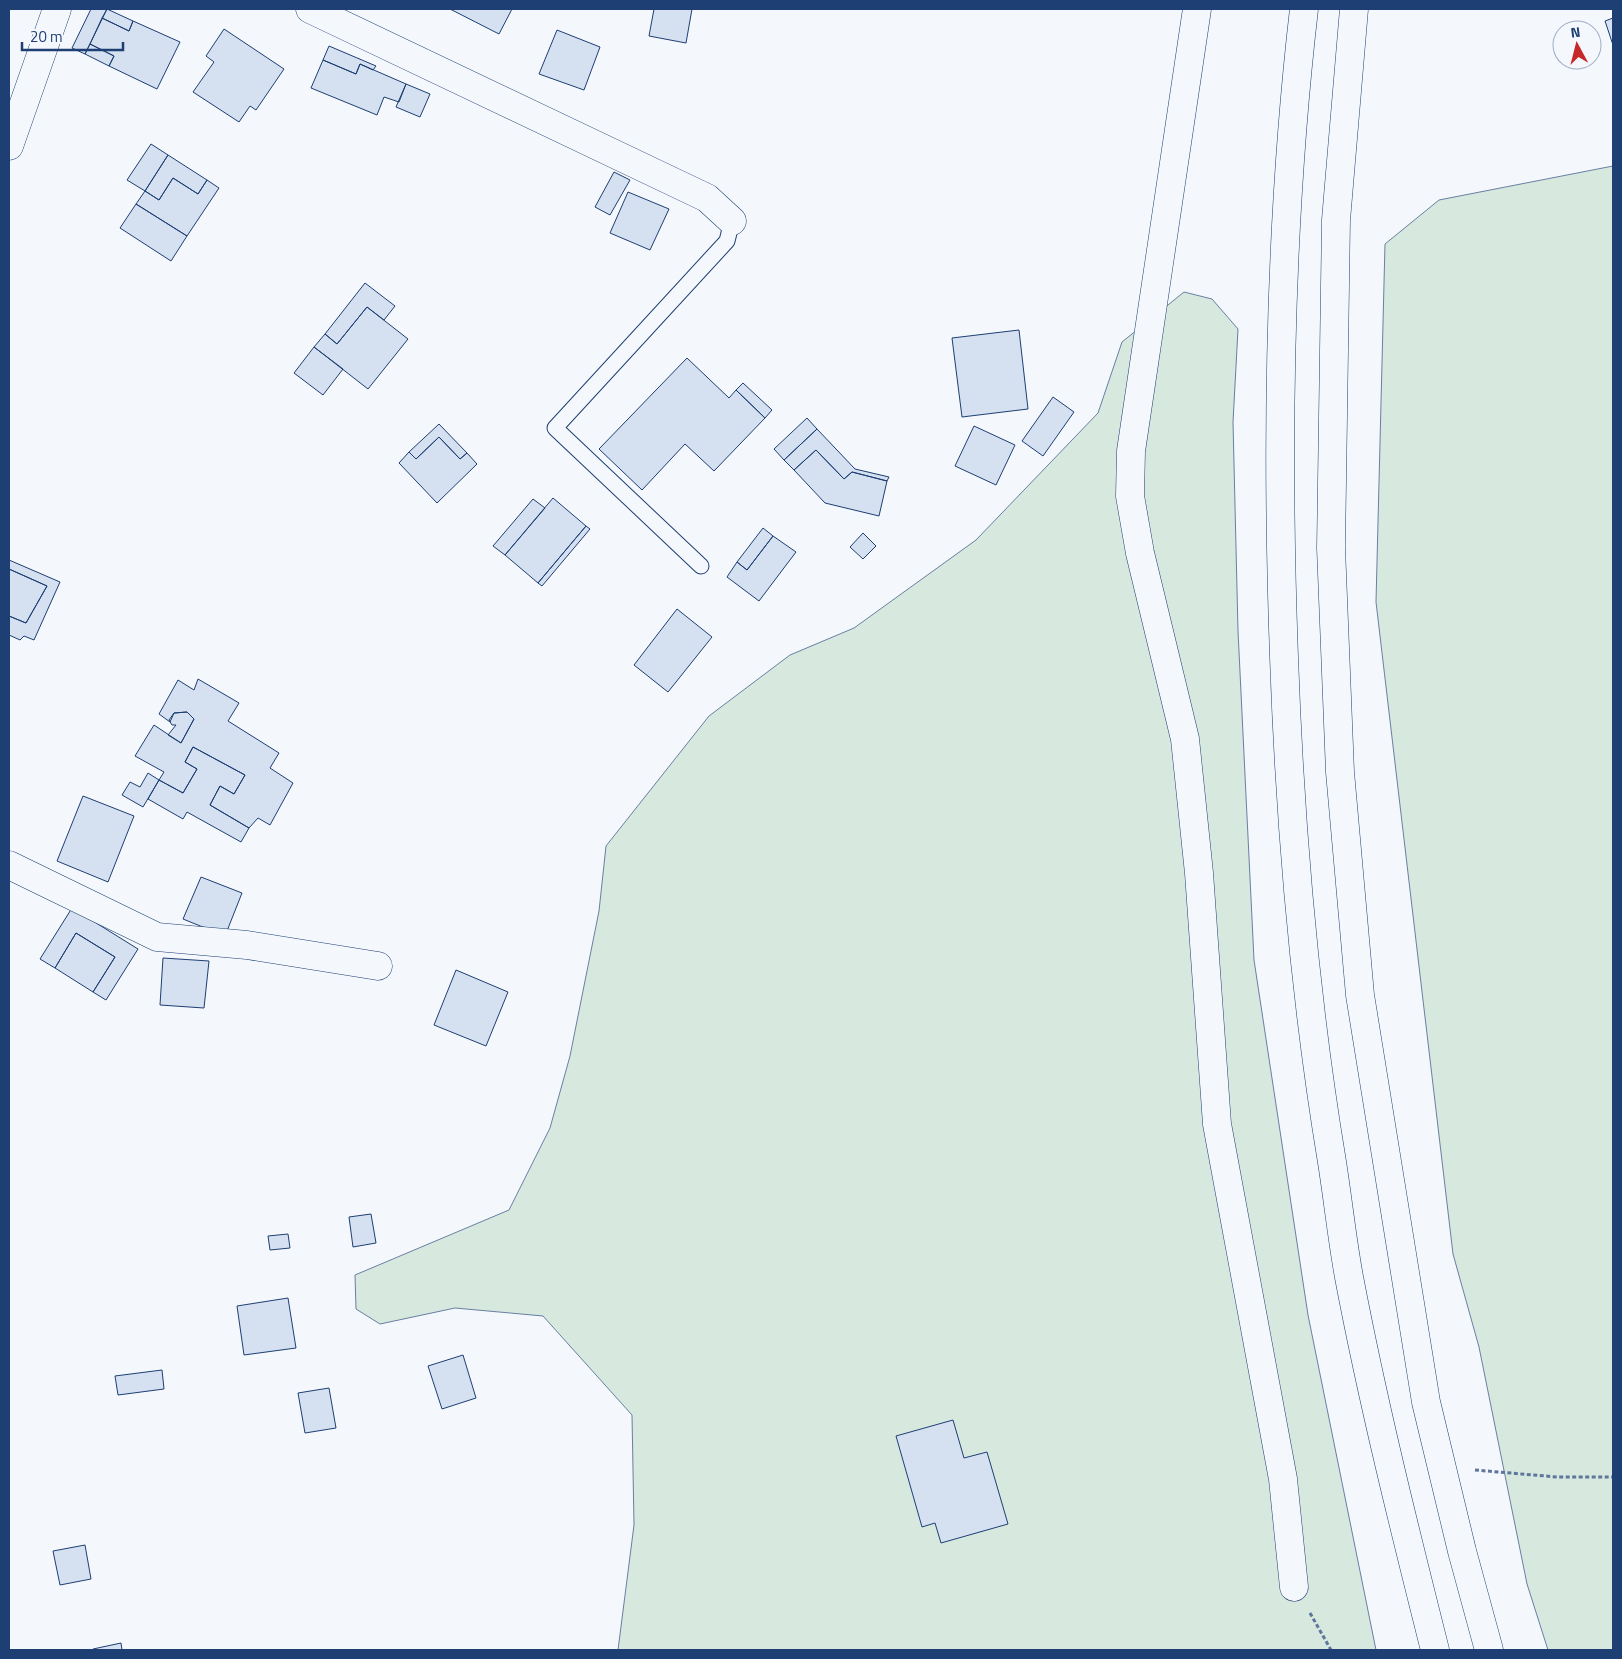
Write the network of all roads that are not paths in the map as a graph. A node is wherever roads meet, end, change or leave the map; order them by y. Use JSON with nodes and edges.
{"nodes":[{"id":1,"x":58,"y":9,"type":"edge"},
{"id":2,"x":310,"y":9,"type":"edge"},
{"id":3,"x":1197,"y":9,"type":"edge"},
{"id":4,"x":1304,"y":9,"type":"edge"},
{"id":5,"x":1354,"y":9,"type":"edge"},
{"id":6,"x":9,"y":146,"type":"edge"},
{"id":7,"x":732,"y":221,"type":"joint"},
{"id":8,"x":701,"y":566,"type":"dead end"},
{"id":9,"x":9,"y":865,"type":"edge"},
{"id":10,"x":378,"y":966,"type":"dead end"},
{"id":11,"x":1462,"y":1552,"type":"junction"},
{"id":12,"x":1294,"y":1587,"type":"road end"},
{"id":13,"x":1435,"y":1650,"type":"edge"},
{"id":14,"x":1489,"y":1650,"type":"edge"},
{"id":15,"x":1501,"y":1650,"type":"edge"}],
"edges":[{"from":1,"to":6,"type":"main road"},
{"from":2,"to":7,"type":"main road"},
{"from":3,"to":12,"type":"main road"},
{"from":4,"to":13,"type":"main road"},
{"from":5,"to":11,"type":"main road"},
{"from":7,"to":8,"type":"lane"},
{"from":9,"to":10,"type":"main road"},
{"from":11,"to":14,"type":"main road"},
{"from":11,"to":15,"type":"lane"}]}
